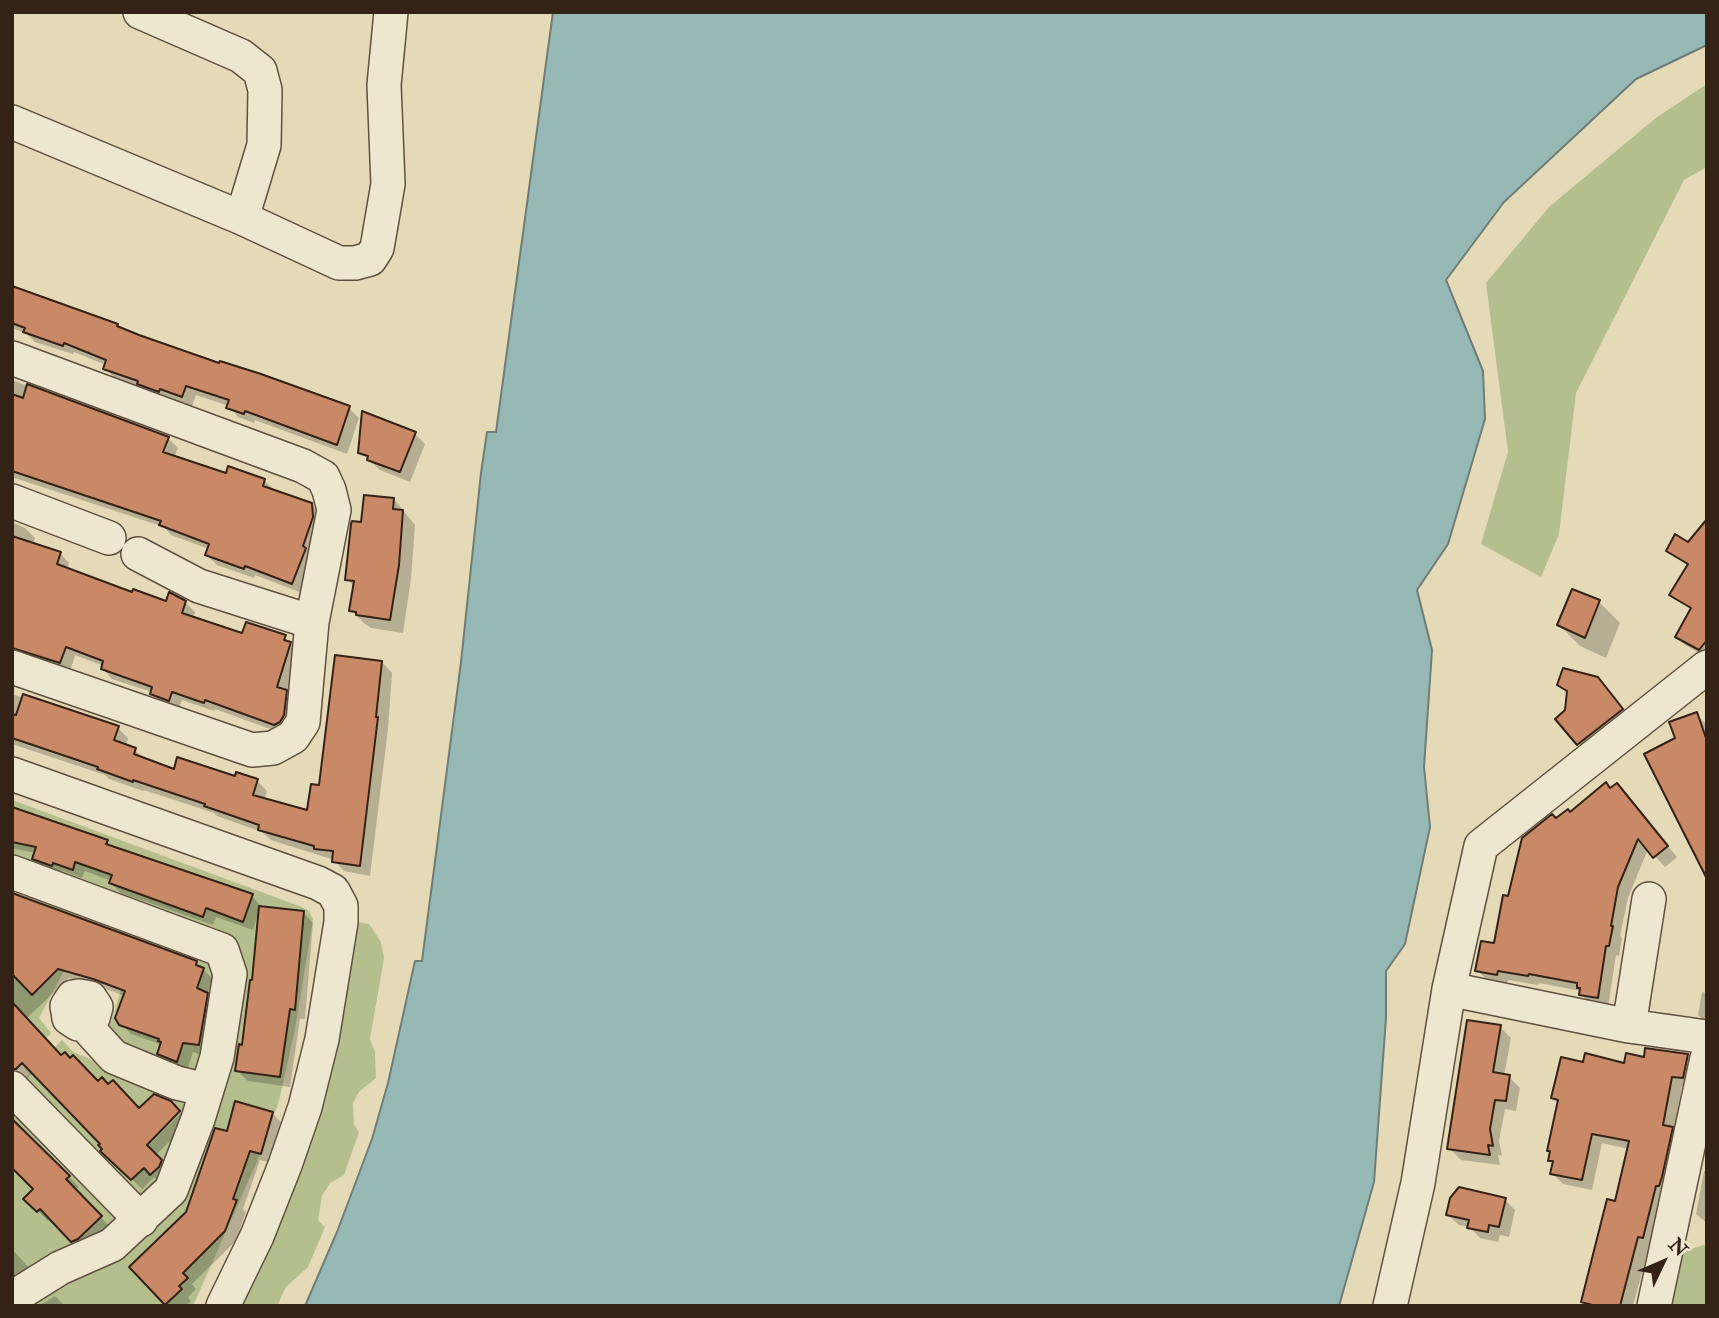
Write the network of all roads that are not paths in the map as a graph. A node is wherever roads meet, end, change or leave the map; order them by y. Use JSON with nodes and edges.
{"nodes":[{"id":1,"x":140,"y":12,"type":"edge"},
{"id":2,"x":391,"y":12,"type":"edge"},
{"id":3,"x":12,"y":122,"type":"edge"},
{"id":4,"x":242,"y":218,"type":"junction"},
{"id":5,"x":12,"y":358,"type":"edge"},
{"id":6,"x":12,"y":501,"type":"edge"},
{"id":7,"x":312,"y":622,"type":"junction"},
{"id":8,"x":12,"y":667,"type":"edge"},
{"id":9,"x":1707,"y":667,"type":"edge"},
{"id":10,"x":12,"y":774,"type":"edge"},
{"id":11,"x":12,"y":872,"type":"edge"},
{"id":12,"x":1649,"y":899,"type":"dead end"},
{"id":13,"x":1450,"y":989,"type":"junction"},
{"id":14,"x":84,"y":1024,"type":"dead end"},
{"id":15,"x":1629,"y":1026,"type":"junction"},
{"id":16,"x":1707,"y":1037,"type":"edge"},
{"id":17,"x":1707,"y":1058,"type":"edge"},
{"id":18,"x":12,"y":1088,"type":"edge"},
{"id":19,"x":207,"y":1090,"type":"junction"},
{"id":20,"x":141,"y":1220,"type":"junction"},
{"id":21,"x":12,"y":1297,"type":"edge"},
{"id":22,"x":223,"y":1306,"type":"edge"},
{"id":23,"x":1390,"y":1306,"type":"edge"},
{"id":24,"x":1654,"y":1306,"type":"edge"}],
"edges":[{"from":1,"to":4,"type":"street"},
{"from":2,"to":4,"type":"street"},
{"from":3,"to":4,"type":"street"},
{"from":5,"to":7,"type":"street"},
{"from":6,"to":7,"type":"street"},
{"from":7,"to":8,"type":"street"},
{"from":9,"to":13,"type":"street"},
{"from":10,"to":22,"type":"street"},
{"from":11,"to":19,"type":"street"},
{"from":12,"to":15,"type":"street"},
{"from":13,"to":15,"type":"street"},
{"from":13,"to":23,"type":"street"},
{"from":14,"to":19,"type":"street"},
{"from":15,"to":16,"type":"street"},
{"from":17,"to":24,"type":"street"},
{"from":18,"to":20,"type":"street"},
{"from":19,"to":20,"type":"street"},
{"from":20,"to":21,"type":"street"}]}
